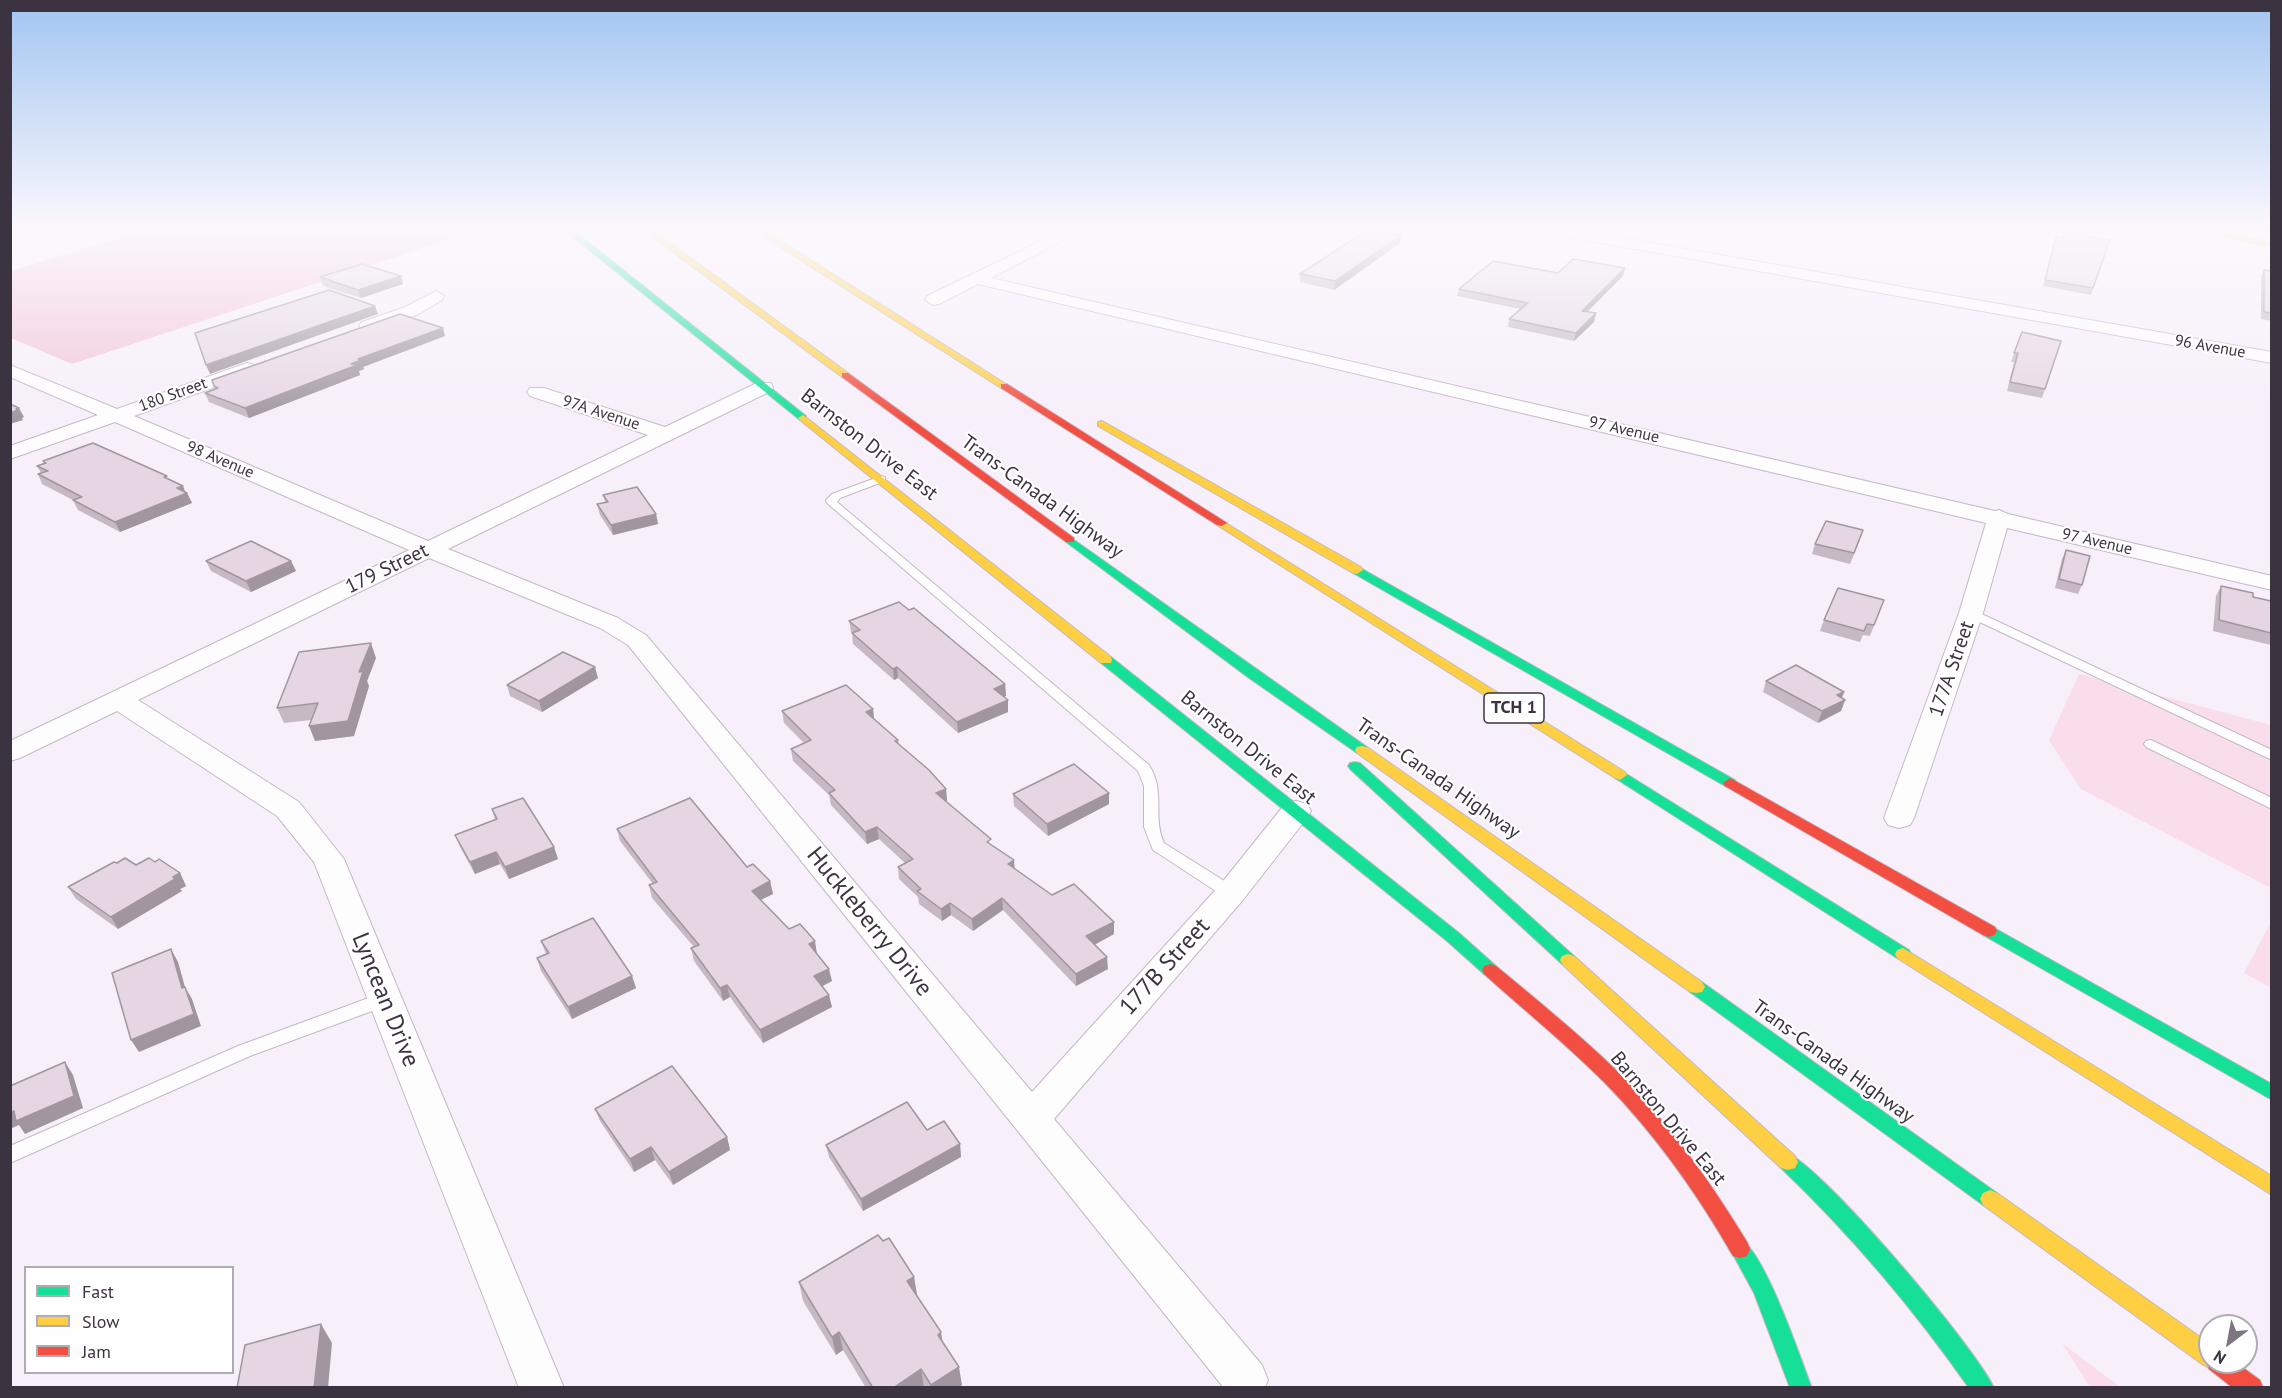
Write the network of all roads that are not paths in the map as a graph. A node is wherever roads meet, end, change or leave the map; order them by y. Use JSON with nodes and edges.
{"nodes":[{"id":1,"x":648,"y":294,"type":"edge"},
{"id":2,"x":735,"y":294,"type":"edge"},
{"id":3,"x":860,"y":294,"type":"edge"},
{"id":4,"x":865,"y":294,"type":"edge"},
{"id":5,"x":945,"y":294,"type":"edge"},
{"id":6,"x":1041,"y":294,"type":"edge"},
{"id":7,"x":1913,"y":294,"type":"edge"},
{"id":8,"x":436,"y":296,"type":"dead end"},
{"id":9,"x":933,"y":300,"type":"dead end"},
{"id":10,"x":354,"y":331,"type":"edge"},
{"id":11,"x":2271,"y":358,"type":"edge"},
{"id":12,"x":265,"y":363,"type":"edge"},
{"id":13,"x":10,"y":370,"type":"edge"},
{"id":14,"x":1013,"y":375,"type":"dead end"},
{"id":15,"x":764,"y":387,"type":"junction"},
{"id":16,"x":537,"y":392,"type":"dead end"},
{"id":17,"x":116,"y":415,"type":"junction"},
{"id":18,"x":1085,"y":415,"type":"dead end"},
{"id":19,"x":665,"y":435,"type":"junction"},
{"id":20,"x":10,"y":453,"type":"edge"},
{"id":21,"x":881,"y":479,"type":"junction"},
{"id":22,"x":1999,"y":518,"type":"junction"},
{"id":23,"x":429,"y":549,"type":"junction"},
{"id":24,"x":2271,"y":583,"type":"edge"},
{"id":25,"x":1971,"y":613,"type":"junction"},
{"id":26,"x":1254,"y":675,"type":"junction"},
{"id":27,"x":119,"y":699,"type":"junction"},
{"id":28,"x":1662,"y":744,"type":"junction"},
{"id":29,"x":2151,"y":744,"type":"dead end"},
{"id":30,"x":10,"y":752,"type":"edge"},
{"id":31,"x":2271,"y":756,"type":"edge"},
{"id":32,"x":2271,"y":804,"type":"edge"},
{"id":33,"x":1296,"y":811,"type":"junction"},
{"id":34,"x":1899,"y":818,"type":"dead end"},
{"id":35,"x":1231,"y":893,"type":"junction"},
{"id":36,"x":2079,"y":998,"type":"dead end"},
{"id":37,"x":385,"y":999,"type":"junction"},
{"id":38,"x":2271,"y":1093,"type":"edge"},
{"id":39,"x":1030,"y":1119,"type":"junction"},
{"id":40,"x":10,"y":1155,"type":"edge"},
{"id":41,"x":2271,"y":1187,"type":"edge"},
{"id":42,"x":2198,"y":1348,"type":"edge"},
{"id":43,"x":2233,"y":1374,"type":"edge"},
{"id":44,"x":1246,"y":1380,"type":"dead end"},
{"id":45,"x":542,"y":1388,"type":"edge"},
{"id":46,"x":1801,"y":1388,"type":"edge"},
{"id":47,"x":1983,"y":1388,"type":"edge"},
{"id":48,"x":2252,"y":1388,"type":"edge"}],
"edges":[{"from":1,"to":15,"type":"main road","name":"Barnston Drive East"},
{"from":2,"to":26,"type":"main road","name":"Trans-Canada Highway"},
{"from":3,"to":41,"type":"main road","number":"TCH 1"},
{"from":4,"to":14,"type":"main road"},
{"from":5,"to":9,"type":"street"},
{"from":6,"to":22,"type":"street","name":"97 Avenue"},
{"from":7,"to":11,"type":"street","name":"96 Avenue"},
{"from":8,"to":10,"type":"street"},
{"from":12,"to":17,"type":"street","name":"180 Street"},
{"from":13,"to":17,"type":"street","name":"98 Avenue"},
{"from":15,"to":19,"type":"street","name":"179 Street"},
{"from":15,"to":21,"type":"main road","name":"Barnston Drive East"},
{"from":16,"to":19,"type":"street","name":"97A Avenue"},
{"from":17,"to":20,"type":"street","name":"180 Street"},
{"from":17,"to":23,"type":"street","name":"98 Avenue"},
{"from":18,"to":28,"type":"main road"},
{"from":19,"to":23,"type":"street","name":"179 Street"},
{"from":21,"to":33,"type":"main road","name":"Barnston Drive East"},
{"from":21,"to":35,"type":"lane"},
{"from":22,"to":24,"type":"street","name":"97 Avenue"},
{"from":22,"to":25,"type":"street","name":"177A Street"},
{"from":23,"to":27,"type":"street","name":"179 Street"},
{"from":23,"to":39,"type":"street","name":"Huckleberry Drive"},
{"from":25,"to":31,"type":"lane"},
{"from":25,"to":34,"type":"street","name":"177A Street"},
{"from":26,"to":42,"type":"main road","name":"Trans-Canada Highway"},
{"from":26,"to":47,"type":"main road"},
{"from":27,"to":30,"type":"street","name":"179 Street"},
{"from":27,"to":37,"type":"street","name":"Lyncean Drive"},
{"from":28,"to":36,"type":"main road"},
{"from":28,"to":38,"type":"main road"},
{"from":29,"to":32,"type":"lane"},
{"from":33,"to":35,"type":"street","name":"177B Street"},
{"from":33,"to":46,"type":"main road","name":"Barnston Drive East"},
{"from":35,"to":39,"type":"street","name":"177B Street"},
{"from":37,"to":40,"type":"lane"},
{"from":37,"to":45,"type":"street","name":"Lyncean Drive"},
{"from":39,"to":44,"type":"street","name":"Huckleberry Drive"},
{"from":43,"to":48,"type":"main road"}]}
